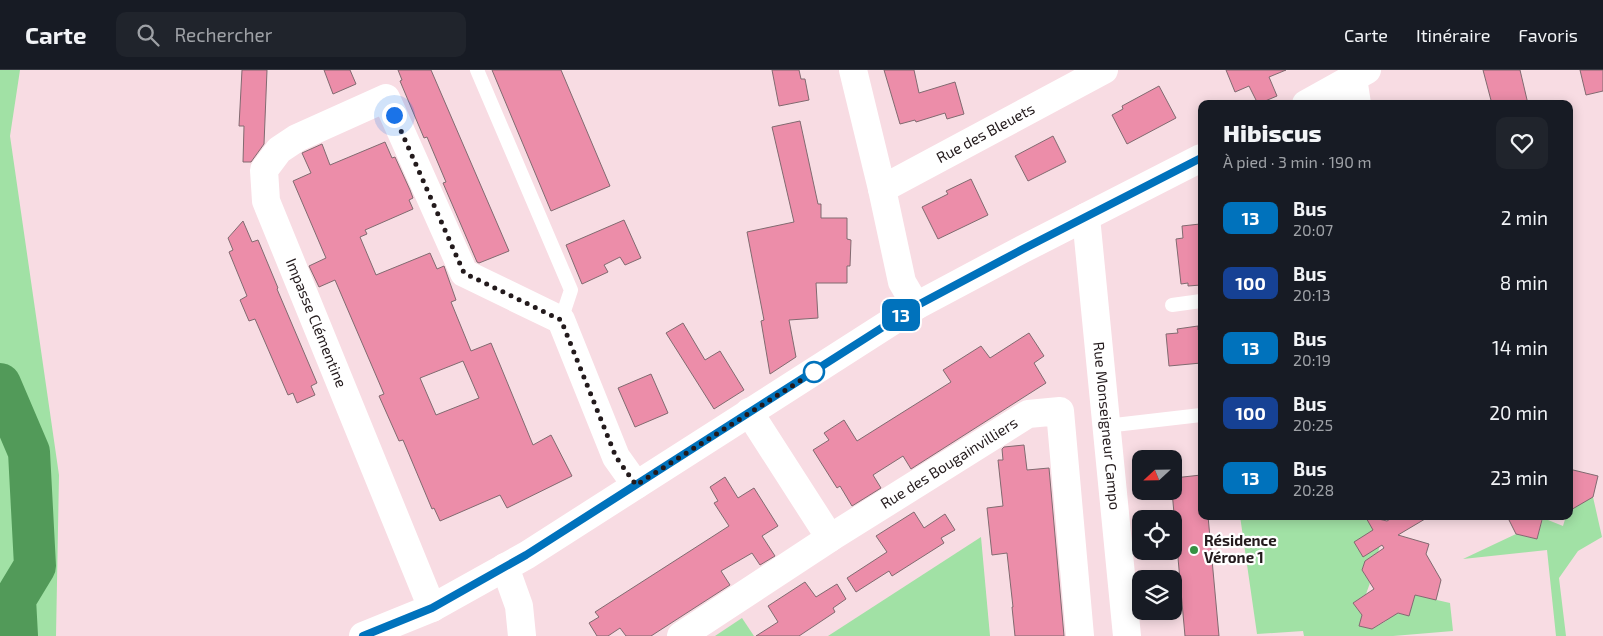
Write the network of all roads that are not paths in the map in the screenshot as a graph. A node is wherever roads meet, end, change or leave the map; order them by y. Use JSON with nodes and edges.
{"nodes":[{"id":1,"x":477,"y":70,"type":"edge"},
{"id":2,"x":853,"y":70,"type":"edge"},
{"id":3,"x":1094,"y":73,"type":"edge"},
{"id":4,"x":1359,"y":84,"type":"edge"},
{"id":5,"x":1317,"y":100,"type":"edge"},
{"id":6,"x":1198,"y":160,"type":"edge"},
{"id":7,"x":882,"y":189,"type":"junction"},
{"id":8,"x":1086,"y":217,"type":"junction"},
{"id":9,"x":1198,"y":301,"type":"edge"},
{"id":10,"x":1172,"y":305,"type":"dead end"},
{"id":11,"x":916,"y":306,"type":"junction"},
{"id":12,"x":561,"y":320,"type":"junction"},
{"id":13,"x":1060,"y":411,"type":"junction"},
{"id":14,"x":749,"y":412,"type":"junction"},
{"id":15,"x":1198,"y":415,"type":"edge"},
{"id":16,"x":1105,"y":416,"type":"junction"},
{"id":17,"x":636,"y":485,"type":"junction"},
{"id":18,"x":830,"y":538,"type":"junction"},
{"id":19,"x":505,"y":567,"type":"junction"},
{"id":20,"x":432,"y":608,"type":"junction"},
{"id":21,"x":363,"y":636,"type":"edge"},
{"id":22,"x":522,"y":636,"type":"edge"},
{"id":23,"x":681,"y":636,"type":"edge"},
{"id":24,"x":1080,"y":636,"type":"edge"},
{"id":25,"x":1127,"y":636,"type":"edge"}],
"edges":[{"from":1,"to":12,"type":"lane"},
{"from":2,"to":7,"type":"street"},
{"from":3,"to":7,"type":"street","name":"Rue des Bleuets"},
{"from":4,"to":5,"type":"street"},
{"from":6,"to":8,"type":"street"},
{"from":7,"to":11,"type":"street"},
{"from":8,"to":11,"type":"street"},
{"from":8,"to":16,"type":"street","name":"Rue Monseigneur Campo"},
{"from":9,"to":10,"type":"lane"},
{"from":11,"to":14,"type":"street"},
{"from":12,"to":17,"type":"street"},
{"from":12,"to":20,"type":"street","name":"Impasse Clémentine"},
{"from":13,"to":16,"type":"street","name":"Rue des Bougainvilliers"},
{"from":13,"to":18,"type":"street","name":"Rue des Bougainvilliers"},
{"from":13,"to":24,"type":"street"},
{"from":14,"to":17,"type":"street"},
{"from":14,"to":18,"type":"street"},
{"from":15,"to":16,"type":"lane"},
{"from":16,"to":25,"type":"street","name":"Rue Monseigneur Campo"},
{"from":17,"to":19,"type":"street"},
{"from":18,"to":23,"type":"street","name":"Rue des Bougainvilliers"},
{"from":19,"to":20,"type":"street"},
{"from":19,"to":22,"type":"street"},
{"from":20,"to":21,"type":"street"}]}
